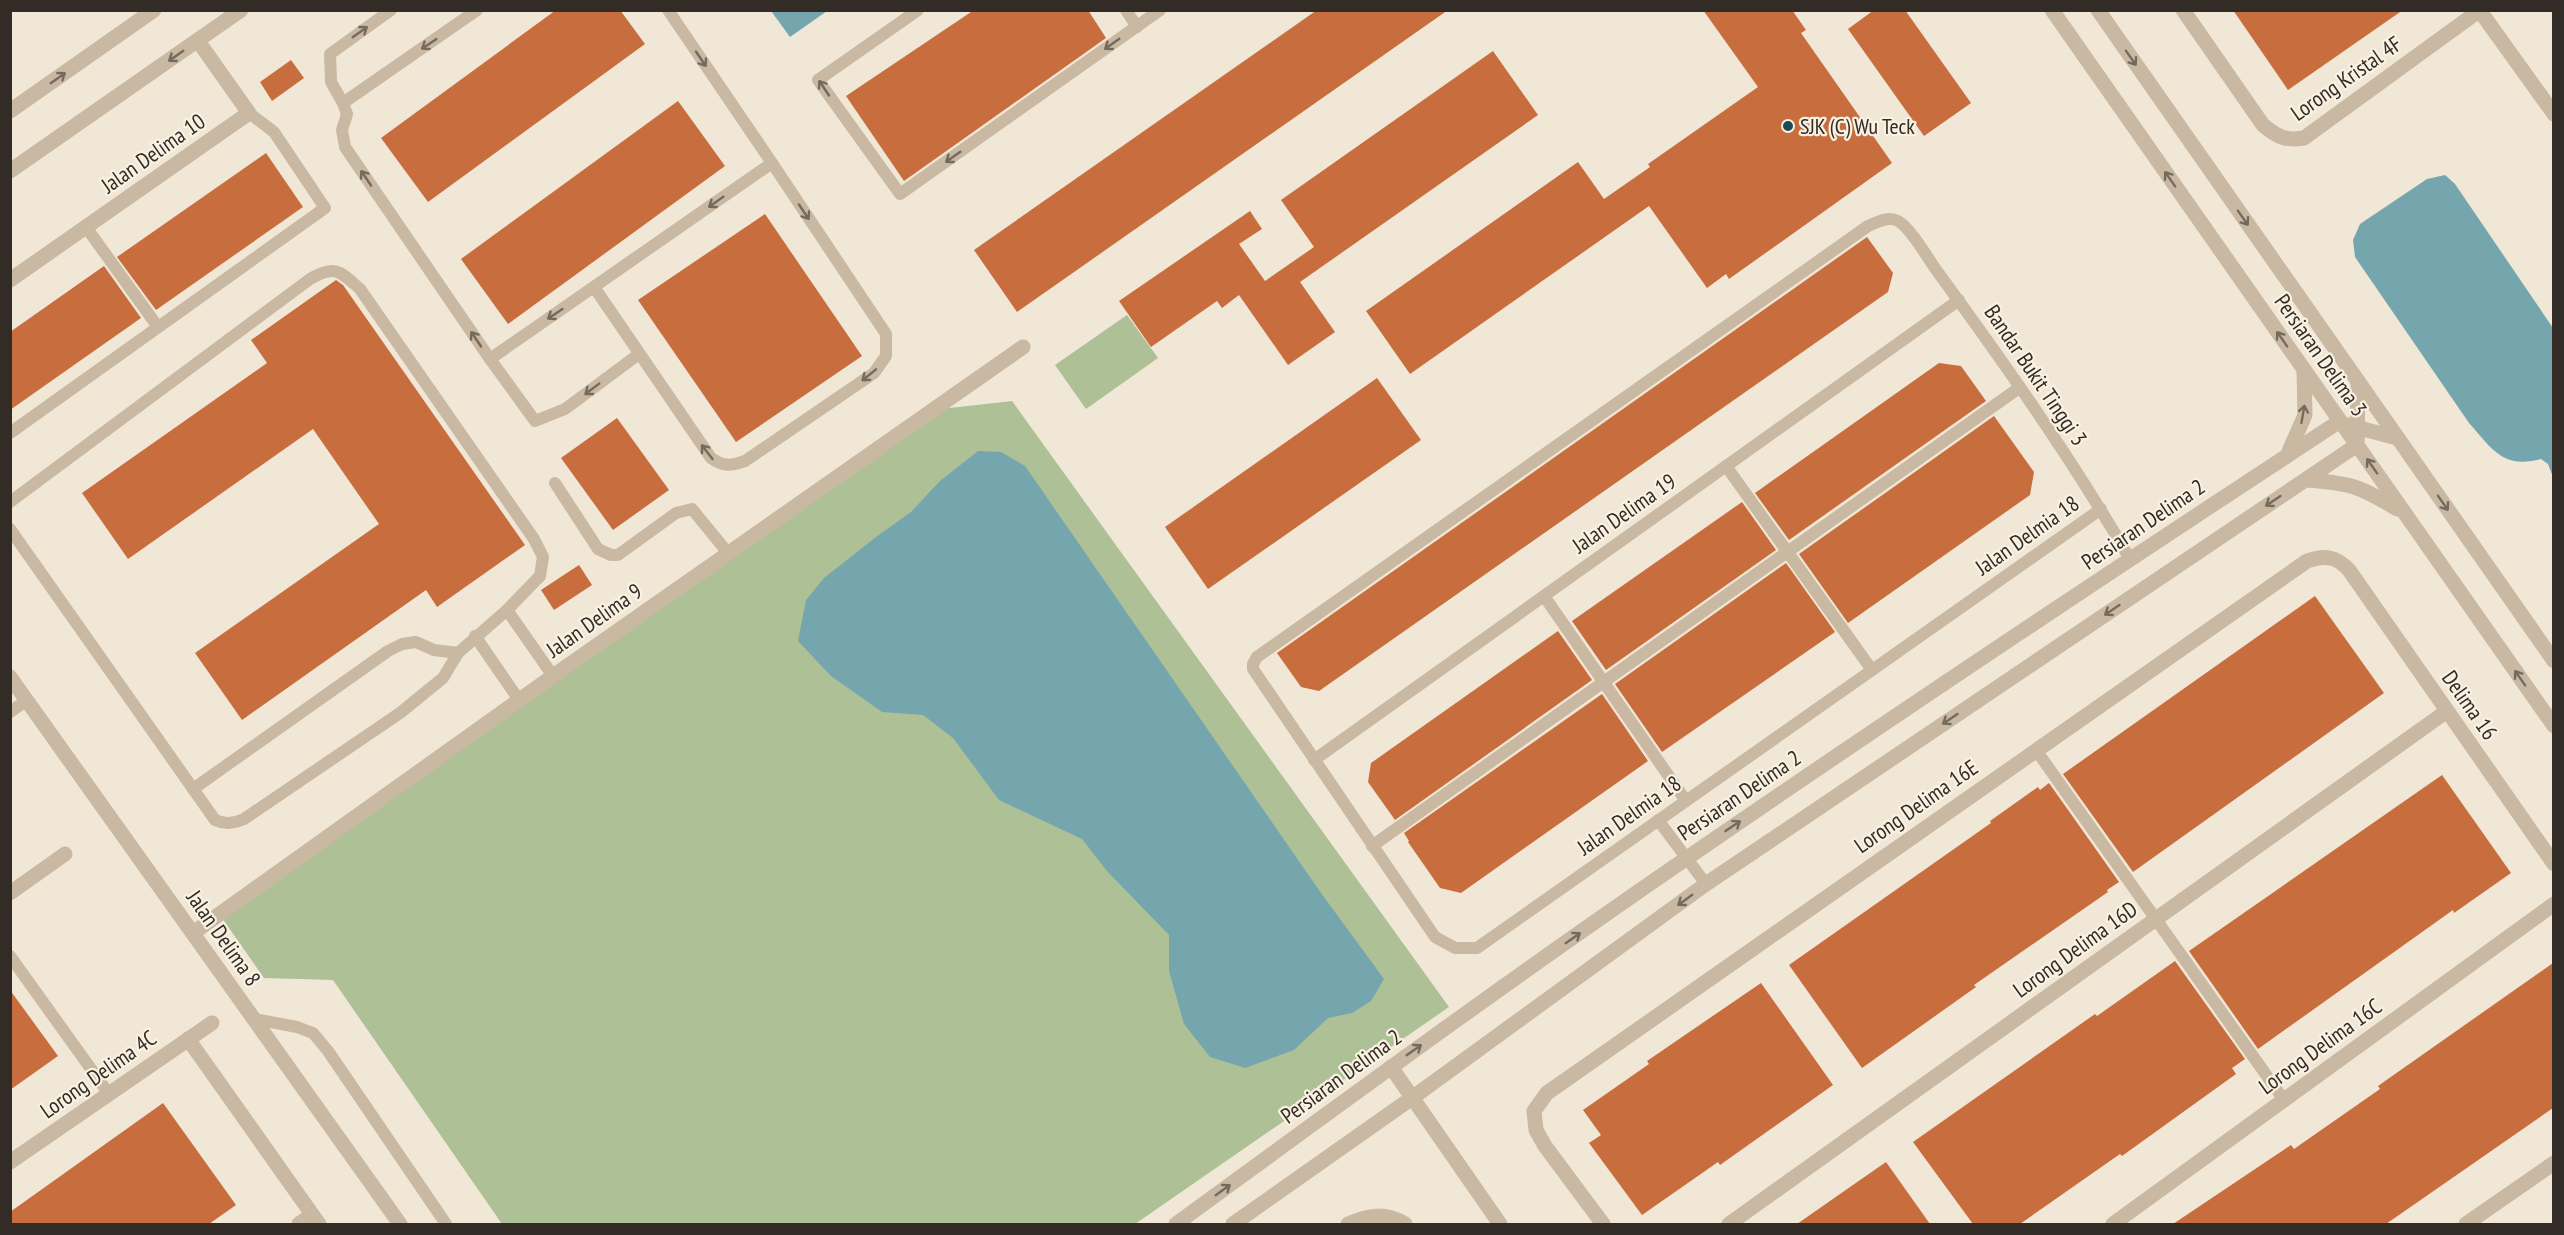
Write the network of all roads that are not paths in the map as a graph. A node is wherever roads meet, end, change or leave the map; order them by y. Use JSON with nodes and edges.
{"nodes":[{"id":1,"x":154,"y":10,"type":"edge"},
{"id":2,"x":241,"y":10,"type":"edge"},
{"id":3,"x":391,"y":10,"type":"edge"},
{"id":4,"x":477,"y":10,"type":"edge"},
{"id":5,"x":668,"y":10,"type":"edge"},
{"id":6,"x":918,"y":10,"type":"edge"},
{"id":7,"x":1126,"y":10,"type":"edge"},
{"id":8,"x":1160,"y":10,"type":"edge"},
{"id":9,"x":2098,"y":10,"type":"edge"},
{"id":10,"x":2183,"y":10,"type":"edge"},
{"id":11,"x":2050,"y":11,"type":"edge"},
{"id":12,"x":2480,"y":11,"type":"edge"},
{"id":13,"x":1137,"y":27,"type":"junction"},
{"id":14,"x":198,"y":41,"type":"junction"},
{"id":15,"x":343,"y":103,"type":"junction"},
{"id":16,"x":10,"y":111,"type":"edge"},
{"id":17,"x":249,"y":113,"type":"junction"},
{"id":18,"x":2553,"y":114,"type":"edge"},
{"id":19,"x":772,"y":163,"type":"junction"},
{"id":20,"x":10,"y":171,"type":"edge"},
{"id":21,"x":86,"y":227,"type":"junction"},
{"id":22,"x":10,"y":280,"type":"edge"},
{"id":23,"x":594,"y":288,"type":"junction"},
{"id":24,"x":1959,"y":300,"type":"junction"},
{"id":25,"x":158,"y":327,"type":"junction"},
{"id":26,"x":1023,"y":347,"type":"dead end"},
{"id":27,"x":639,"y":354,"type":"junction"},
{"id":28,"x":490,"y":359,"type":"junction"},
{"id":29,"x":2304,"y":370,"type":"junction"},
{"id":30,"x":2358,"y":382,"type":"junction"},
{"id":31,"x":2019,"y":388,"type":"junction"},
{"id":32,"x":2340,"y":421,"type":"junction"},
{"id":33,"x":2357,"y":428,"type":"junction"},
{"id":34,"x":10,"y":434,"type":"edge"},
{"id":35,"x":2397,"y":438,"type":"junction"},
{"id":36,"x":2357,"y":445,"type":"junction"},
{"id":37,"x":2287,"y":456,"type":"junction"},
{"id":38,"x":1726,"y":466,"type":"junction"},
{"id":39,"x":2306,"y":480,"type":"junction"},
{"id":40,"x":555,"y":483,"type":"dead end"},
{"id":41,"x":10,"y":502,"type":"edge"},
{"id":42,"x":2101,"y":509,"type":"junction"},
{"id":43,"x":2405,"y":514,"type":"junction"},
{"id":44,"x":10,"y":529,"type":"edge"},
{"id":45,"x":1787,"y":552,"type":"junction"},
{"id":46,"x":728,"y":554,"type":"junction"},
{"id":47,"x":2130,"y":559,"type":"junction"},
{"id":48,"x":2349,"y":570,"type":"joint"},
{"id":49,"x":1544,"y":596,"type":"junction"},
{"id":50,"x":507,"y":610,"type":"junction"},
{"id":51,"x":475,"y":636,"type":"junction"},
{"id":52,"x":458,"y":653,"type":"junction"},
{"id":53,"x":2553,"y":661,"type":"edge"},
{"id":54,"x":1872,"y":670,"type":"junction"},
{"id":55,"x":553,"y":676,"type":"junction"},
{"id":56,"x":1257,"y":676,"type":"joint"},
{"id":57,"x":10,"y":677,"type":"edge"},
{"id":58,"x":1603,"y":682,"type":"junction"},
{"id":59,"x":27,"y":700,"type":"junction"},
{"id":60,"x":519,"y":700,"type":"junction"},
{"id":61,"x":2446,"y":711,"type":"junction"},
{"id":62,"x":10,"y":712,"type":"edge"},
{"id":63,"x":2553,"y":726,"type":"edge"},
{"id":64,"x":2036,"y":750,"type":"junction"},
{"id":65,"x":1314,"y":760,"type":"junction"},
{"id":66,"x":193,"y":789,"type":"junction"},
{"id":67,"x":1686,"y":801,"type":"junction"},
{"id":68,"x":1658,"y":820,"type":"junction"},
{"id":69,"x":1372,"y":846,"type":"junction"},
{"id":70,"x":65,"y":854,"type":"dead end"},
{"id":71,"x":1688,"y":857,"type":"junction"},
{"id":72,"x":2553,"y":864,"type":"edge"},
{"id":73,"x":1706,"y":884,"type":"junction"},
{"id":74,"x":10,"y":893,"type":"edge"},
{"id":75,"x":2553,"y":904,"type":"edge"},
{"id":76,"x":2156,"y":919,"type":"junction"},
{"id":77,"x":193,"y":933,"type":"junction"},
{"id":78,"x":10,"y":956,"type":"edge"},
{"id":79,"x":254,"y":1019,"type":"junction"},
{"id":80,"x":212,"y":1023,"type":"dead end"},
{"id":81,"x":188,"y":1039,"type":"junction"},
{"id":82,"x":1390,"y":1067,"type":"junction"},
{"id":83,"x":109,"y":1094,"type":"junction"},
{"id":84,"x":1412,"y":1098,"type":"junction"},
{"id":85,"x":2284,"y":1100,"type":"junction"},
{"id":86,"x":10,"y":1162,"type":"edge"},
{"id":87,"x":2553,"y":1163,"type":"edge"},
{"id":88,"x":315,"y":1220,"type":"edge"},
{"id":89,"x":299,"y":1224,"type":"edge"},
{"id":90,"x":400,"y":1224,"type":"edge"},
{"id":91,"x":446,"y":1224,"type":"edge"},
{"id":92,"x":1176,"y":1224,"type":"edge"},
{"id":93,"x":1233,"y":1224,"type":"edge"},
{"id":94,"x":1348,"y":1224,"type":"edge"},
{"id":95,"x":1405,"y":1224,"type":"edge"},
{"id":96,"x":1500,"y":1224,"type":"edge"},
{"id":97,"x":1603,"y":1224,"type":"edge"},
{"id":98,"x":1729,"y":1224,"type":"edge"},
{"id":99,"x":2113,"y":1224,"type":"edge"},
{"id":100,"x":2466,"y":1224,"type":"edge"}],
"edges":[{"from":16,"to":1,"type":"street","one_way":true},
{"from":2,"to":14,"type":"street"},
{"from":15,"to":3,"type":"lane","one_way":true},
{"from":4,"to":15,"type":"lane","one_way":true},
{"from":5,"to":19,"type":"lane","one_way":true},
{"from":13,"to":6,"type":"lane","one_way":true},
{"from":7,"to":13,"type":"lane"},
{"from":8,"to":13,"type":"lane"},
{"from":9,"to":30,"type":"street","name":"Persiaran Delima 3","one_way":true},
{"from":10,"to":12,"type":"street","name":"Lorong Kristal 4F"},
{"from":29,"to":11,"type":"street","name":"Persiaran Delima 3","one_way":true},
{"from":12,"to":18,"type":"street"},
{"from":14,"to":17,"type":"street"},
{"from":14,"to":20,"type":"street","one_way":true},
{"from":28,"to":15,"type":"lane","one_way":true},
{"from":17,"to":21,"type":"street","name":"Jalan Delima 10"},
{"from":17,"to":25,"type":"lane"},
{"from":19,"to":23,"type":"lane","one_way":true},
{"from":19,"to":27,"type":"lane","one_way":true},
{"from":21,"to":22,"type":"street","name":"Jalan Delima 10"},
{"from":21,"to":25,"type":"lane"},
{"from":23,"to":27,"type":"lane"},
{"from":23,"to":28,"type":"lane","one_way":true},
{"from":24,"to":31,"type":"lane","name":"Bandar Bukit Tinggi 3"},
{"from":24,"to":38,"type":"lane","name":"Jalan Delima 19"},
{"from":24,"to":56,"type":"lane","name":"Bandar Bukit Tinggi 3"},
{"from":25,"to":34,"type":"lane"},
{"from":26,"to":46,"type":"street","name":"Jalan Delima 9"},
{"from":27,"to":28,"type":"lane","one_way":true},
{"from":29,"to":32,"type":"street","name":"Persiaran Delima 3"},
{"from":37,"to":29,"type":"street","one_way":true},
{"from":30,"to":33,"type":"street"},
{"from":30,"to":35,"type":"street","name":"Persiaran Delima 3"},
{"from":31,"to":42,"type":"lane","name":"Bandar Bukit Tinggi 3"},
{"from":31,"to":45,"type":"lane"},
{"from":32,"to":33,"type":"street"},
{"from":32,"to":36,"type":"street","name":"Persiaran Delima 3"},
{"from":32,"to":37,"type":"street","name":"Persiaran Delima 2"},
{"from":33,"to":35,"type":"street"},
{"from":33,"to":36,"type":"street"},
{"from":35,"to":53,"type":"street","name":"Persiaran Delima 3","one_way":true},
{"from":36,"to":39,"type":"street"},
{"from":43,"to":36,"type":"street","name":"Persiaran Delima 3","one_way":true},
{"from":37,"to":47,"type":"street","name":"Persiaran Delima 2"},
{"from":38,"to":45,"type":"lane"},
{"from":38,"to":49,"type":"lane","name":"Jalan Delima 19"},
{"from":39,"to":43,"type":"street"},
{"from":39,"to":73,"type":"street","one_way":true},
{"from":40,"to":46,"type":"lane"},
{"from":41,"to":50,"type":"lane"},
{"from":42,"to":47,"type":"lane","name":"Bandar Bukit Tinggi 3"},
{"from":42,"to":54,"type":"lane","name":"Jalan Delmia 18"},
{"from":63,"to":43,"type":"street","name":"Persiaran Delima 3","one_way":true},
{"from":44,"to":66,"type":"lane"},
{"from":45,"to":54,"type":"lane"},
{"from":45,"to":58,"type":"lane"},
{"from":46,"to":55,"type":"street","name":"Jalan Delima 9"},
{"from":71,"to":47,"type":"street","name":"Persiaran Delima 2","one_way":true},
{"from":48,"to":61,"type":"street","name":"Delima 16"},
{"from":48,"to":64,"type":"street","name":"Lorong Delima 16E"},
{"from":49,"to":58,"type":"lane"},
{"from":49,"to":65,"type":"lane","name":"Jalan Delima 19"},
{"from":50,"to":51,"type":"lane"},
{"from":50,"to":55,"type":"lane"},
{"from":51,"to":52,"type":"lane"},
{"from":51,"to":60,"type":"lane"},
{"from":52,"to":66,"type":"lane"},
{"from":52,"to":66,"type":"lane"},
{"from":54,"to":67,"type":"lane","name":"Jalan Delmia 18"},
{"from":55,"to":60,"type":"street","name":"Jalan Delima 9"},
{"from":56,"to":65,"type":"lane","name":"Jalan Delmia 18"},
{"from":57,"to":59,"type":"street","name":"Jalan Delima 8"},
{"from":58,"to":67,"type":"lane"},
{"from":58,"to":69,"type":"lane"},
{"from":59,"to":62,"type":"lane"},
{"from":59,"to":77,"type":"street","name":"Jalan Delima 8"},
{"from":60,"to":77,"type":"street","name":"Jalan Delima 9"},
{"from":61,"to":72,"type":"street","name":"Delima 16"},
{"from":61,"to":76,"type":"street","name":"Lorong Delima 16D"},
{"from":64,"to":76,"type":"lane"},
{"from":64,"to":97,"type":"street","name":"Lorong Delima 16E"},
{"from":65,"to":69,"type":"lane","name":"Jalan Delmia 18"},
{"from":67,"to":68,"type":"lane","name":"Jalan Delmia 18"},
{"from":68,"to":69,"type":"lane","name":"Jalan Delmia 18"},
{"from":68,"to":71,"type":"lane"},
{"from":70,"to":74,"type":"street"},
{"from":71,"to":73,"type":"lane"},
{"from":82,"to":71,"type":"street","name":"Persiaran Delima 2","one_way":true},
{"from":73,"to":84,"type":"street","one_way":true},
{"from":75,"to":85,"type":"street","name":"Lorong Delima 16C"},
{"from":76,"to":85,"type":"lane"},
{"from":76,"to":98,"type":"street","name":"Lorong Delima 16D"},
{"from":77,"to":79,"type":"street","name":"Jalan Delima 8"},
{"from":78,"to":83,"type":"lane"},
{"from":79,"to":90,"type":"street","name":"Jalan Delima 8"},
{"from":79,"to":91,"type":"lane"},
{"from":80,"to":81,"type":"street","name":"Lorong Delima 4C"},
{"from":81,"to":83,"type":"street","name":"Lorong Delima 4C"},
{"from":81,"to":88,"type":"street"},
{"from":82,"to":84,"type":"street"},
{"from":92,"to":82,"type":"street","name":"Persiaran Delima 2","one_way":true},
{"from":83,"to":86,"type":"street","name":"Lorong Delima 4C"},
{"from":84,"to":93,"type":"street"},
{"from":84,"to":96,"type":"street"},
{"from":85,"to":99,"type":"street","name":"Lorong Delima 16C"},
{"from":87,"to":100,"type":"street"},
{"from":88,"to":89,"type":"street"},
{"from":94,"to":95,"type":"street"}]}
